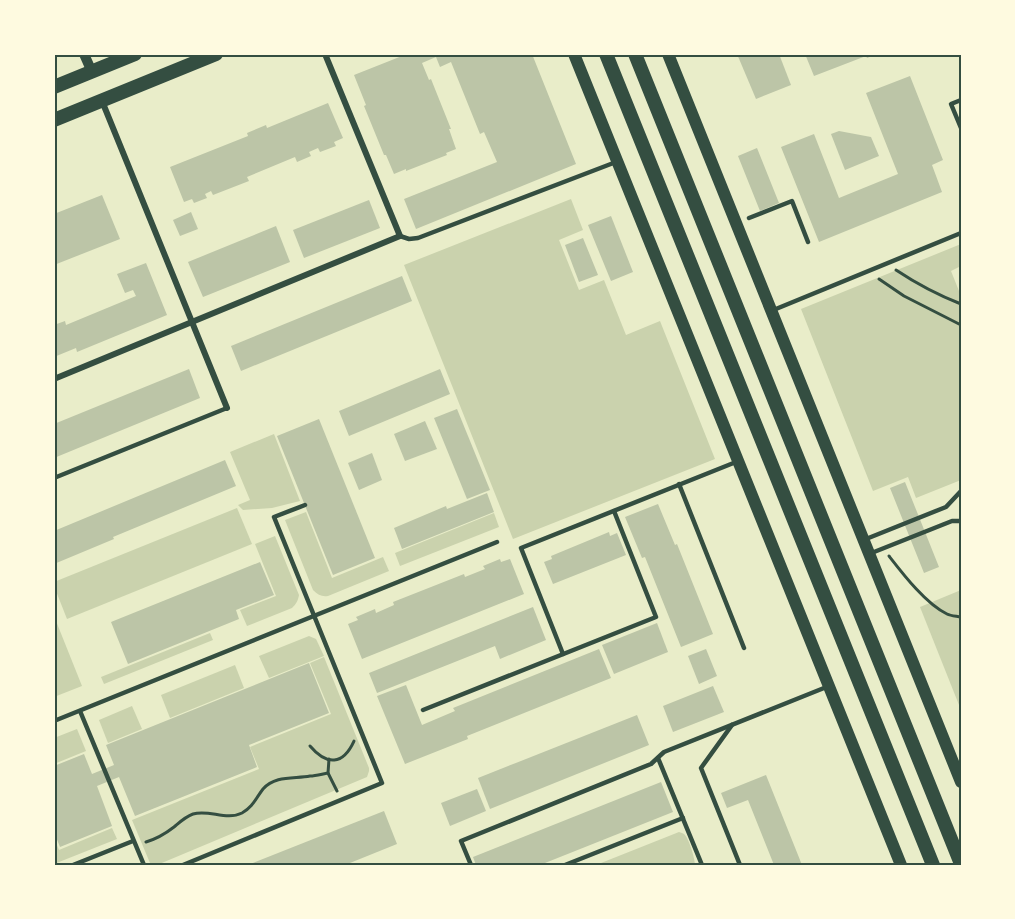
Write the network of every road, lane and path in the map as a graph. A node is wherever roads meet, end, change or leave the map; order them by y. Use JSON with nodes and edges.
{"nodes":[{"id":1,"x":84,"y":54,"type":"edge"},
{"id":2,"x":135,"y":54,"type":"edge"},
{"id":3,"x":216,"y":54,"type":"edge"},
{"id":4,"x":325,"y":54,"type":"edge"},
{"id":5,"x":574,"y":54,"type":"edge"},
{"id":6,"x":606,"y":54,"type":"edge"},
{"id":7,"x":635,"y":54,"type":"edge"},
{"id":8,"x":668,"y":54,"type":"edge"},
{"id":9,"x":92,"y":72,"type":"junction"},
{"id":10,"x":54,"y":87,"type":"edge"},
{"id":11,"x":102,"y":100,"type":"junction"},
{"id":12,"x":961,"y":100,"type":"edge"},
{"id":13,"x":54,"y":120,"type":"edge"},
{"id":14,"x":961,"y":128,"type":"edge"},
{"id":15,"x":617,"y":162,"type":"junction"},
{"id":16,"x":749,"y":218,"type":"dead end"},
{"id":17,"x":961,"y":233,"type":"edge"},
{"id":18,"x":400,"y":236,"type":"junction"},
{"id":19,"x":808,"y":242,"type":"dead end"},
{"id":20,"x":886,"y":264,"type":"junction"},
{"id":21,"x":867,"y":272,"type":"junction"},
{"id":22,"x":961,"y":304,"type":"edge"},
{"id":23,"x":771,"y":311,"type":"junction"},
{"id":24,"x":192,"y":322,"type":"junction"},
{"id":25,"x":961,"y":325,"type":"edge"},
{"id":26,"x":54,"y":379,"type":"edge"},
{"id":27,"x":227,"y":408,"type":"joint"},
{"id":28,"x":738,"y":461,"type":"junction"},
{"id":29,"x":54,"y":478,"type":"edge"},
{"id":30,"x":679,"y":484,"type":"junction"},
{"id":31,"x":961,"y":491,"type":"edge"},
{"id":32,"x":305,"y":505,"type":"dead end"},
{"id":33,"x":614,"y":511,"type":"junction"},
{"id":34,"x":961,"y":521,"type":"edge"},
{"id":35,"x":864,"y":540,"type":"junction"},
{"id":36,"x":497,"y":542,"type":"dead end"},
{"id":37,"x":882,"y":548,"type":"junction"},
{"id":38,"x":869,"y":554,"type":"junction"},
{"id":39,"x":315,"y":616,"type":"junction"},
{"id":40,"x":961,"y":617,"type":"edge"},
{"id":41,"x":744,"y":648,"type":"dead end"},
{"id":42,"x":563,"y":654,"type":"junction"},
{"id":43,"x":829,"y":687,"type":"junction"},
{"id":44,"x":423,"y":710,"type":"dead end"},
{"id":45,"x":80,"y":711,"type":"junction"},
{"id":46,"x":54,"y":721,"type":"edge"},
{"id":47,"x":732,"y":725,"type":"junction"},
{"id":48,"x":363,"y":734,"type":"junction"},
{"id":49,"x":310,"y":746,"type":"dead end"},
{"id":50,"x":658,"y":758,"type":"junction"},
{"id":51,"x":328,"y":759,"type":"junction"},
{"id":52,"x":328,"y":773,"type":"junction"},
{"id":53,"x":961,"y":782,"type":"edge"},
{"id":54,"x":342,"y":800,"type":"junction"},
{"id":55,"x":683,"y":818,"type":"junction"},
{"id":56,"x":134,"y":843,"type":"junction"},
{"id":57,"x":961,"y":864,"type":"edge"},
{"id":58,"x":73,"y":865,"type":"edge"},
{"id":59,"x":144,"y":865,"type":"edge"},
{"id":60,"x":183,"y":865,"type":"edge"},
{"id":61,"x":471,"y":865,"type":"edge"},
{"id":62,"x":565,"y":865,"type":"edge"},
{"id":63,"x":702,"y":865,"type":"edge"},
{"id":64,"x":740,"y":865,"type":"edge"},
{"id":65,"x":901,"y":865,"type":"edge"},
{"id":66,"x":933,"y":865,"type":"edge"}],
"edges":[{"from":1,"to":9,"type":"street"},
{"from":2,"to":9,"type":"main road"},
{"from":3,"to":11,"type":"main road"},
{"from":4,"to":18,"type":"street"},
{"from":5,"to":15,"type":"main road"},
{"from":6,"to":66,"type":"main road"},
{"from":7,"to":57,"type":"main road"},
{"from":8,"to":23,"type":"main road"},
{"from":9,"to":10,"type":"main road"},
{"from":11,"to":13,"type":"main road"},
{"from":11,"to":24,"type":"street"},
{"from":12,"to":14,"type":"lane"},
{"from":15,"to":18,"type":"lane"},
{"from":15,"to":28,"type":"main road"},
{"from":16,"to":19,"type":"lane"},
{"from":17,"to":20,"type":"lane"},
{"from":18,"to":24,"type":"street"},
{"from":20,"to":21,"type":"lane"},
{"from":20,"to":22,"type":"path"},
{"from":21,"to":23,"type":"lane"},
{"from":21,"to":25,"type":"path"},
{"from":23,"to":35,"type":"main road"},
{"from":24,"to":26,"type":"street"},
{"from":24,"to":27,"type":"street"},
{"from":27,"to":29,"type":"lane"},
{"from":28,"to":30,"type":"lane"},
{"from":28,"to":43,"type":"main road"},
{"from":30,"to":33,"type":"lane"},
{"from":30,"to":41,"type":"lane"},
{"from":31,"to":35,"type":"lane"},
{"from":32,"to":39,"type":"lane"},
{"from":33,"to":42,"type":"lane"},
{"from":33,"to":42,"type":"lane"},
{"from":34,"to":37,"type":"lane"},
{"from":35,"to":38,"type":"main road"},
{"from":36,"to":39,"type":"lane"},
{"from":37,"to":38,"type":"lane"},
{"from":37,"to":40,"type":"path"},
{"from":38,"to":53,"type":"main road"},
{"from":39,"to":45,"type":"lane"},
{"from":39,"to":48,"type":"lane"},
{"from":42,"to":44,"type":"lane"},
{"from":43,"to":47,"type":"lane"},
{"from":43,"to":65,"type":"main road"},
{"from":45,"to":46,"type":"lane"},
{"from":45,"to":56,"type":"lane"},
{"from":47,"to":50,"type":"lane"},
{"from":47,"to":64,"type":"lane"},
{"from":48,"to":51,"type":"path"},
{"from":48,"to":54,"type":"lane"},
{"from":49,"to":51,"type":"path"},
{"from":50,"to":55,"type":"lane"},
{"from":50,"to":61,"type":"lane"},
{"from":51,"to":52,"type":"path"},
{"from":52,"to":54,"type":"path"},
{"from":52,"to":56,"type":"path"},
{"from":54,"to":60,"type":"lane"},
{"from":55,"to":62,"type":"lane"},
{"from":55,"to":63,"type":"lane"},
{"from":56,"to":58,"type":"lane"},
{"from":56,"to":59,"type":"lane"}]}
